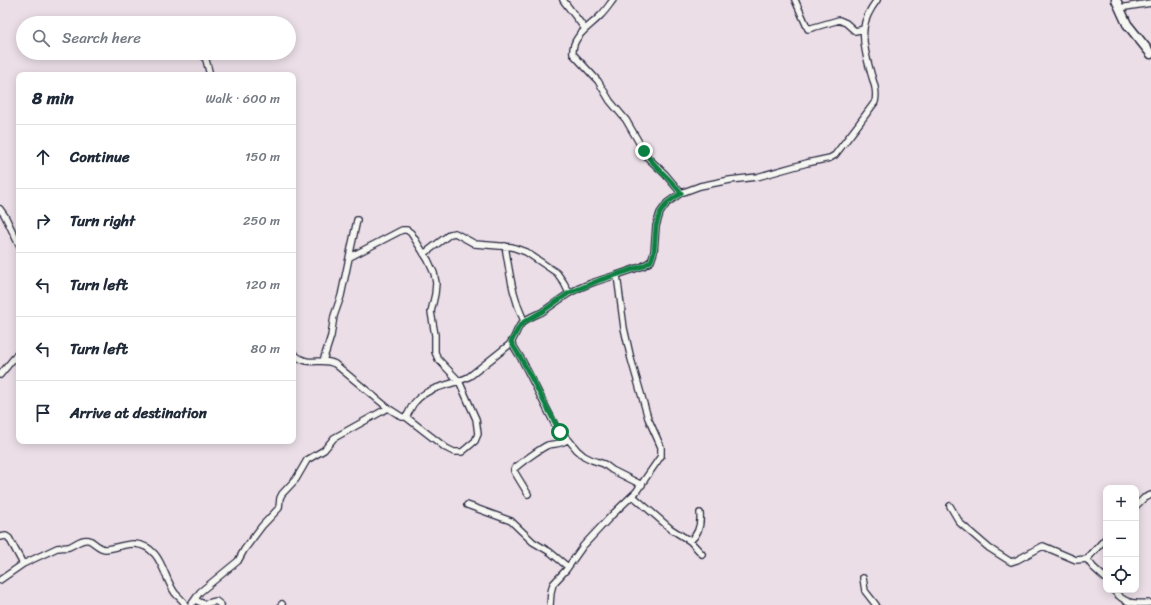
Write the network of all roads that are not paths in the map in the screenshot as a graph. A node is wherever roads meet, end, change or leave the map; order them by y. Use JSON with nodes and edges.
{"nodes":[{"id":1,"x":563,"y":0,"type":"edge"},
{"id":2,"x":613,"y":0,"type":"edge"},
{"id":3,"x":795,"y":0,"type":"edge"},
{"id":4,"x":877,"y":0,"type":"edge"},
{"id":5,"x":1116,"y":0,"type":"edge"},
{"id":6,"x":1151,"y":3,"type":"edge"},
{"id":7,"x":1119,"y":8,"type":"junction"},
{"id":8,"x":585,"y":29,"type":"junction"},
{"id":9,"x":864,"y":29,"type":"junction"},
{"id":10,"x":1151,"y":54,"type":"edge"},
{"id":11,"x":206,"y":60,"type":"edge"},
{"id":12,"x":209,"y":72,"type":"edge"},
{"id":13,"x":681,"y":193,"type":"junction"},
{"id":14,"x":0,"y":210,"type":"edge"},
{"id":15,"x":357,"y":220,"type":"dead end"},
{"id":16,"x":16,"y":240,"type":"edge"},
{"id":17,"x":506,"y":246,"type":"junction"},
{"id":18,"x":424,"y":254,"type":"junction"},
{"id":19,"x":350,"y":257,"type":"junction"},
{"id":20,"x":616,"y":275,"type":"junction"},
{"id":21,"x":569,"y":293,"type":"junction"},
{"id":22,"x":524,"y":322,"type":"junction"},
{"id":23,"x":511,"y":342,"type":"junction"},
{"id":24,"x":16,"y":356,"type":"edge"},
{"id":25,"x":296,"y":356,"type":"edge"},
{"id":26,"x":323,"y":361,"type":"junction"},
{"id":27,"x":0,"y":375,"type":"edge"},
{"id":28,"x":460,"y":381,"type":"junction"},
{"id":29,"x":388,"y":408,"type":"junction"},
{"id":30,"x":406,"y":417,"type":"junction"},
{"id":31,"x":568,"y":439,"type":"junction"},
{"id":32,"x":642,"y":485,"type":"junction"},
{"id":33,"x":528,"y":494,"type":"dead end"},
{"id":34,"x":1151,"y":495,"type":"edge"},
{"id":35,"x":633,"y":496,"type":"junction"},
{"id":36,"x":1139,"y":503,"type":"edge"},
{"id":37,"x":467,"y":505,"type":"dead end"},
{"id":38,"x":950,"y":506,"type":"dead end"},
{"id":39,"x":700,"y":513,"type":"dead end"},
{"id":40,"x":0,"y":537,"type":"edge"},
{"id":41,"x":690,"y":541,"type":"junction"},
{"id":42,"x":1103,"y":541,"type":"edge"},
{"id":43,"x":702,"y":554,"type":"dead end"},
{"id":44,"x":1087,"y":559,"type":"junction"},
{"id":45,"x":23,"y":564,"type":"junction"},
{"id":46,"x":568,"y":567,"type":"junction"},
{"id":47,"x":1103,"y":576,"type":"edge"},
{"id":48,"x":863,"y":578,"type":"dead end"},
{"id":49,"x":0,"y":580,"type":"edge"},
{"id":50,"x":1116,"y":593,"type":"edge"},
{"id":51,"x":195,"y":600,"type":"junction"},
{"id":52,"x":1151,"y":603,"type":"edge"},
{"id":53,"x":185,"y":605,"type":"edge"},
{"id":54,"x":191,"y":605,"type":"edge"},
{"id":55,"x":221,"y":605,"type":"edge"},
{"id":56,"x":550,"y":605,"type":"edge"},
{"id":57,"x":876,"y":605,"type":"edge"}],
"edges":[{"from":1,"to":8,"type":"street"},
{"from":2,"to":8,"type":"street"},
{"from":3,"to":9,"type":"street"},
{"from":4,"to":9,"type":"street"},
{"from":5,"to":7,"type":"main road"},
{"from":6,"to":7,"type":"street"},
{"from":7,"to":10,"type":"main road"},
{"from":8,"to":13,"type":"street"},
{"from":9,"to":13,"type":"street"},
{"from":11,"to":12,"type":"street"},
{"from":13,"to":20,"type":"street"},
{"from":14,"to":16,"type":"street"},
{"from":15,"to":19,"type":"street"},
{"from":17,"to":18,"type":"street"},
{"from":17,"to":21,"type":"street"},
{"from":17,"to":22,"type":"street"},
{"from":18,"to":19,"type":"street"},
{"from":18,"to":28,"type":"street"},
{"from":19,"to":26,"type":"street"},
{"from":20,"to":21,"type":"street"},
{"from":20,"to":32,"type":"street"},
{"from":21,"to":22,"type":"street"},
{"from":22,"to":23,"type":"street"},
{"from":23,"to":28,"type":"street"},
{"from":23,"to":31,"type":"street"},
{"from":24,"to":27,"type":"street"},
{"from":25,"to":26,"type":"street"},
{"from":26,"to":29,"type":"street"},
{"from":28,"to":30,"type":"street"},
{"from":28,"to":30,"type":"street"},
{"from":29,"to":30,"type":"street"},
{"from":29,"to":51,"type":"street"},
{"from":31,"to":32,"type":"street"},
{"from":31,"to":33,"type":"street"},
{"from":32,"to":35,"type":"street"},
{"from":34,"to":36,"type":"street"},
{"from":35,"to":41,"type":"street"},
{"from":35,"to":46,"type":"street"},
{"from":37,"to":46,"type":"street"},
{"from":38,"to":44,"type":"street"},
{"from":39,"to":41,"type":"street"},
{"from":40,"to":45,"type":"street"},
{"from":41,"to":43,"type":"street"},
{"from":42,"to":44,"type":"street"},
{"from":44,"to":47,"type":"street"},
{"from":45,"to":49,"type":"street"},
{"from":45,"to":53,"type":"street"},
{"from":46,"to":56,"type":"street"},
{"from":48,"to":57,"type":"street"},
{"from":50,"to":52,"type":"street"},
{"from":51,"to":54,"type":"street"},
{"from":51,"to":55,"type":"street"}]}
